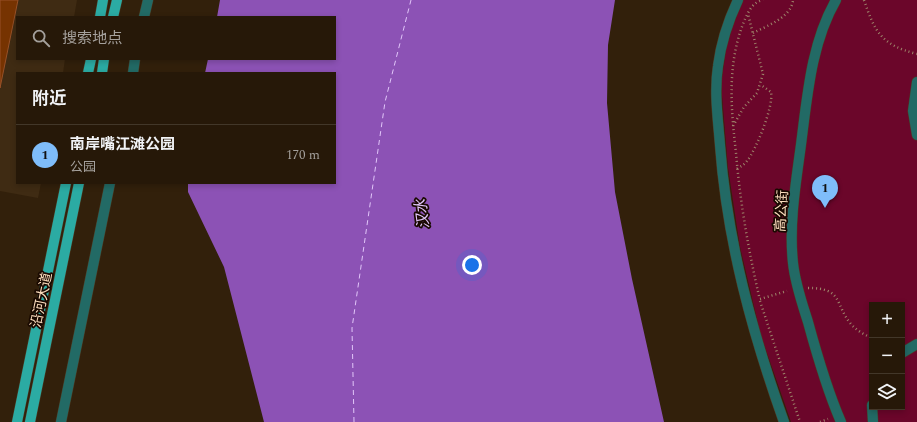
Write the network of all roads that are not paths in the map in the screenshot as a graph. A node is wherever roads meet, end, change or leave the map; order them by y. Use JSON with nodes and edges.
{"nodes":[{"id":1,"x":103,"y":0,"type":"edge"},
{"id":2,"x":116,"y":0,"type":"edge"},
{"id":3,"x":148,"y":0,"type":"edge"},
{"id":4,"x":738,"y":0,"type":"edge"},
{"id":5,"x":836,"y":0,"type":"edge"},
{"id":6,"x":100,"y":16,"type":"edge"},
{"id":7,"x":113,"y":16,"type":"edge"},
{"id":8,"x":144,"y":16,"type":"edge"},
{"id":9,"x":91,"y":60,"type":"edge"},
{"id":10,"x":104,"y":60,"type":"edge"},
{"id":11,"x":136,"y":60,"type":"edge"},
{"id":12,"x":88,"y":72,"type":"edge"},
{"id":13,"x":102,"y":72,"type":"edge"},
{"id":14,"x":133,"y":72,"type":"edge"},
{"id":15,"x":917,"y":82,"type":"edge"},
{"id":16,"x":917,"y":135,"type":"edge"},
{"id":17,"x":66,"y":184,"type":"edge"},
{"id":18,"x":79,"y":184,"type":"edge"},
{"id":19,"x":110,"y":184,"type":"edge"},
{"id":20,"x":917,"y":344,"type":"edge"},
{"id":21,"x":905,"y":351,"type":"edge"},
{"id":22,"x":872,"y":410,"type":"edge"},
{"id":23,"x":17,"y":422,"type":"edge"},
{"id":24,"x":30,"y":422,"type":"edge"},
{"id":25,"x":61,"y":422,"type":"edge"},
{"id":26,"x":784,"y":422,"type":"edge"},
{"id":27,"x":841,"y":422,"type":"edge"},
{"id":28,"x":873,"y":422,"type":"edge"}],
"edges":[{"from":1,"to":6,"type":"main road"},
{"from":2,"to":7,"type":"main road"},
{"from":3,"to":8,"type":"street"},
{"from":4,"to":26,"type":"street"},
{"from":5,"to":27,"type":"street","name":"高公街"},
{"from":9,"to":12,"type":"main road"},
{"from":10,"to":13,"type":"main road"},
{"from":11,"to":14,"type":"street"},
{"from":15,"to":16,"type":"street"},
{"from":17,"to":23,"type":"main road","name":"沿河大道"},
{"from":18,"to":24,"type":"main road","name":"沿河大道"},
{"from":19,"to":25,"type":"street"},
{"from":20,"to":21,"type":"street"},
{"from":22,"to":28,"type":"street"}]}
